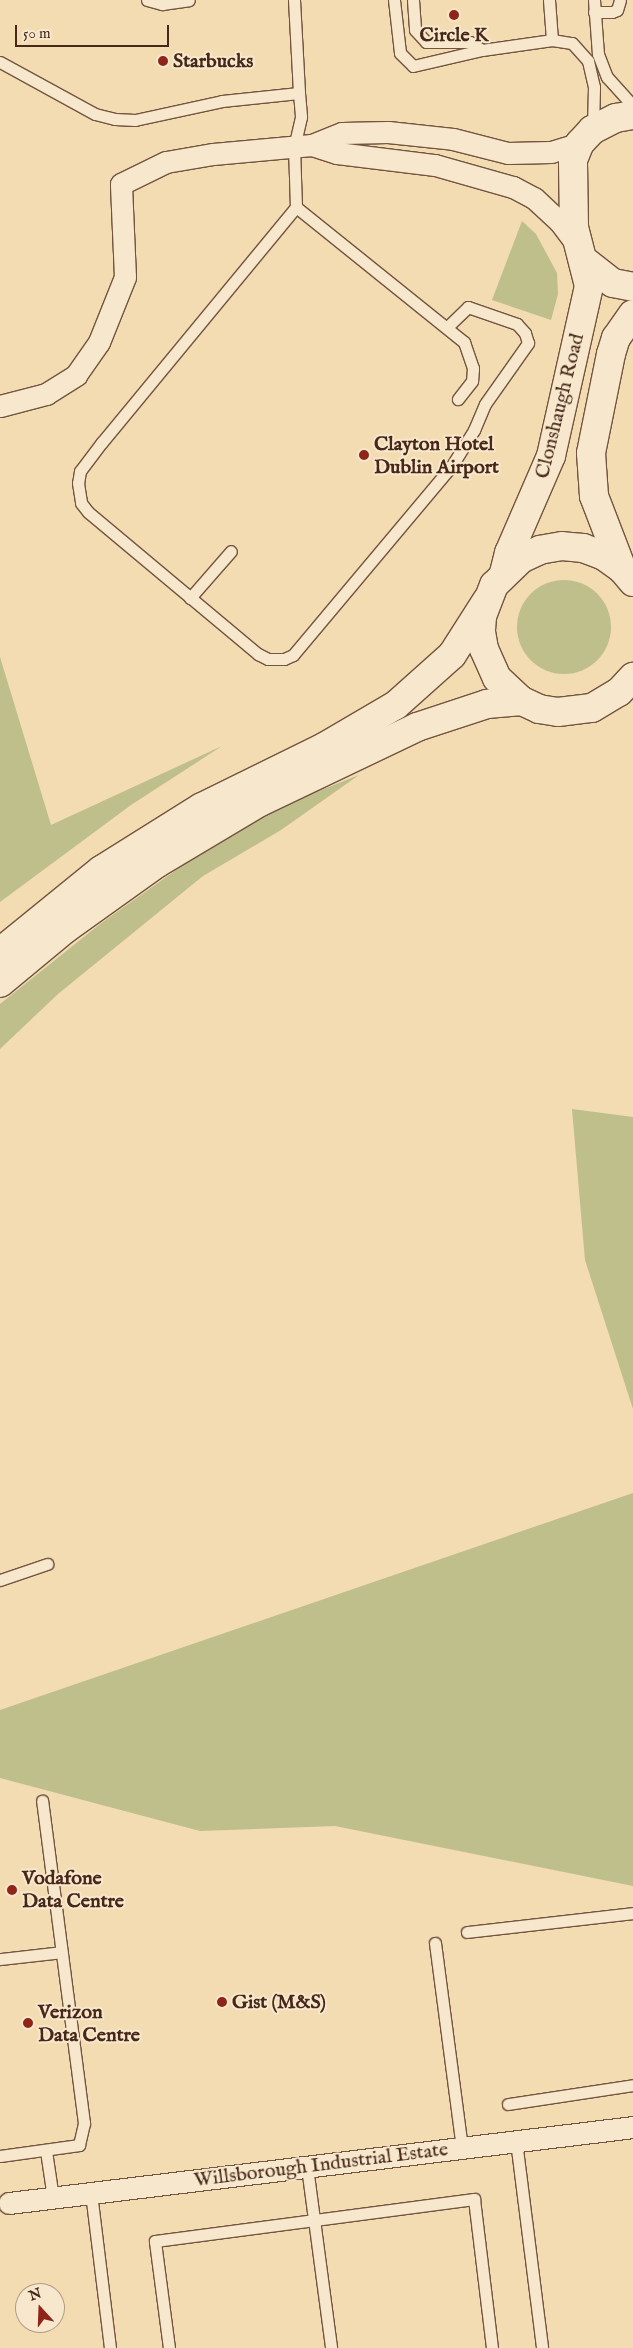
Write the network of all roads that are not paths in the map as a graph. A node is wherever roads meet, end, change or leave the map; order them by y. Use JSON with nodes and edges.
{"nodes":[{"id":1,"x":147,"y":0,"type":"edge"},
{"id":2,"x":189,"y":0,"type":"edge"},
{"id":3,"x":294,"y":0,"type":"edge"},
{"id":4,"x":394,"y":0,"type":"edge"},
{"id":5,"x":413,"y":0,"type":"edge"},
{"id":6,"x":549,"y":0,"type":"edge"},
{"id":7,"x":594,"y":0,"type":"edge"},
{"id":8,"x":620,"y":0,"type":"edge"},
{"id":9,"x":594,"y":12,"type":"junction"},
{"id":10,"x":552,"y":40,"type":"junction"},
{"id":11,"x":482,"y":50,"type":"junction"},
{"id":12,"x":0,"y":62,"type":"edge"},
{"id":13,"x":299,"y":93,"type":"junction"},
{"id":14,"x":633,"y":106,"type":"edge"},
{"id":15,"x":633,"y":116,"type":"edge"},
{"id":16,"x":586,"y":137,"type":"junction"},
{"id":17,"x":303,"y":146,"type":"junction"},
{"id":18,"x":296,"y":207,"type":"junction"},
{"id":19,"x":581,"y":253,"type":"junction"},
{"id":20,"x":633,"y":287,"type":"edge"},
{"id":21,"x":633,"y":314,"type":"edge"},
{"id":22,"x":447,"y":327,"type":"junction"},
{"id":23,"x":458,"y":399,"type":"dead end"},
{"id":24,"x":0,"y":406,"type":"edge"},
{"id":25,"x":231,"y":550,"type":"dead end"},
{"id":26,"x":504,"y":573,"type":"junction"},
{"id":27,"x":630,"y":577,"type":"edge"},
{"id":28,"x":190,"y":598,"type":"junction"},
{"id":29,"x":487,"y":600,"type":"junction"},
{"id":30,"x":633,"y":677,"type":"edge"},
{"id":31,"x":522,"y":701,"type":"junction"},
{"id":32,"x":0,"y":952,"type":"edge"},
{"id":33,"x":0,"y":983,"type":"edge"},
{"id":34,"x":47,"y":1564,"type":"dead end"},
{"id":35,"x":0,"y":1580,"type":"edge"},
{"id":36,"x":42,"y":1800,"type":"dead end"},
{"id":37,"x":633,"y":1913,"type":"edge"},
{"id":38,"x":467,"y":1932,"type":"dead end"},
{"id":39,"x":435,"y":1943,"type":"dead end"},
{"id":40,"x":62,"y":1952,"type":"junction"},
{"id":41,"x":0,"y":1959,"type":"edge"},
{"id":42,"x":633,"y":2085,"type":"edge"},
{"id":43,"x":508,"y":2104,"type":"dead end"},
{"id":44,"x":633,"y":2127,"type":"edge"},
{"id":45,"x":516,"y":2141,"type":"junction"},
{"id":46,"x":462,"y":2148,"type":"junction"},
{"id":47,"x":46,"y":2151,"type":"junction"},
{"id":48,"x":0,"y":2156,"type":"edge"},
{"id":49,"x":307,"y":2167,"type":"junction"},
{"id":50,"x":92,"y":2193,"type":"junction"},
{"id":51,"x":53,"y":2198,"type":"junction"},
{"id":52,"x":5,"y":2204,"type":"edge"},
{"id":53,"x":312,"y":2221,"type":"junction"},
{"id":54,"x":110,"y":2348,"type":"edge"},
{"id":55,"x":169,"y":2348,"type":"edge"},
{"id":56,"x":331,"y":2348,"type":"edge"},
{"id":57,"x":492,"y":2348,"type":"edge"},
{"id":58,"x":542,"y":2348,"type":"edge"}],
"edges":[{"from":1,"to":2,"type":"lane"},
{"from":3,"to":13,"type":"lane"},
{"from":4,"to":11,"type":"lane"},
{"from":5,"to":11,"type":"lane"},
{"from":6,"to":10,"type":"lane"},
{"from":7,"to":9,"type":"lane"},
{"from":8,"to":9,"type":"lane"},
{"from":9,"to":14,"type":"lane"},
{"from":10,"to":11,"type":"lane"},
{"from":10,"to":16,"type":"lane"},
{"from":12,"to":13,"type":"lane"},
{"from":13,"to":17,"type":"lane"},
{"from":15,"to":16,"type":"main road"},
{"from":16,"to":17,"type":"street"},
{"from":16,"to":19,"type":"main road","name":"Clonshaugh Road"},
{"from":17,"to":18,"type":"lane"},
{"from":17,"to":19,"type":"street"},
{"from":17,"to":24,"type":"street"},
{"from":18,"to":22,"type":"lane"},
{"from":18,"to":28,"type":"lane"},
{"from":19,"to":20,"type":"main road"},
{"from":19,"to":26,"type":"main road","name":"Clonshaugh Road"},
{"from":21,"to":27,"type":"main road","name":"Clonshaugh Road"},
{"from":22,"to":23,"type":"lane"},
{"from":22,"to":28,"type":"lane"},
{"from":25,"to":28,"type":"lane"},
{"from":26,"to":27,"type":"main road"},
{"from":26,"to":29,"type":"main road"},
{"from":29,"to":31,"type":"main road"},
{"from":29,"to":32,"type":"main road"},
{"from":30,"to":31,"type":"main road"},
{"from":31,"to":33,"type":"main road"},
{"from":34,"to":35,"type":"lane"},
{"from":36,"to":40,"type":"lane"},
{"from":37,"to":38,"type":"lane"},
{"from":39,"to":46,"type":"lane"},
{"from":40,"to":41,"type":"lane"},
{"from":40,"to":47,"type":"lane"},
{"from":42,"to":43,"type":"lane"},
{"from":44,"to":45,"type":"street","name":"Willsborough Industrial Estate"},
{"from":45,"to":46,"type":"street","name":"Willsborough Industrial Estate"},
{"from":45,"to":58,"type":"lane"},
{"from":46,"to":49,"type":"street","name":"Willsborough Industrial Estate"},
{"from":47,"to":48,"type":"lane"},
{"from":47,"to":51,"type":"lane"},
{"from":49,"to":50,"type":"street","name":"Willsborough Industrial Estate"},
{"from":49,"to":53,"type":"lane"},
{"from":50,"to":51,"type":"street","name":"Willsborough Industrial Estate"},
{"from":50,"to":54,"type":"lane"},
{"from":51,"to":52,"type":"street","name":"Willsborough Industrial Estate"},
{"from":53,"to":55,"type":"lane"},
{"from":53,"to":56,"type":"lane"},
{"from":53,"to":57,"type":"lane"}]}
